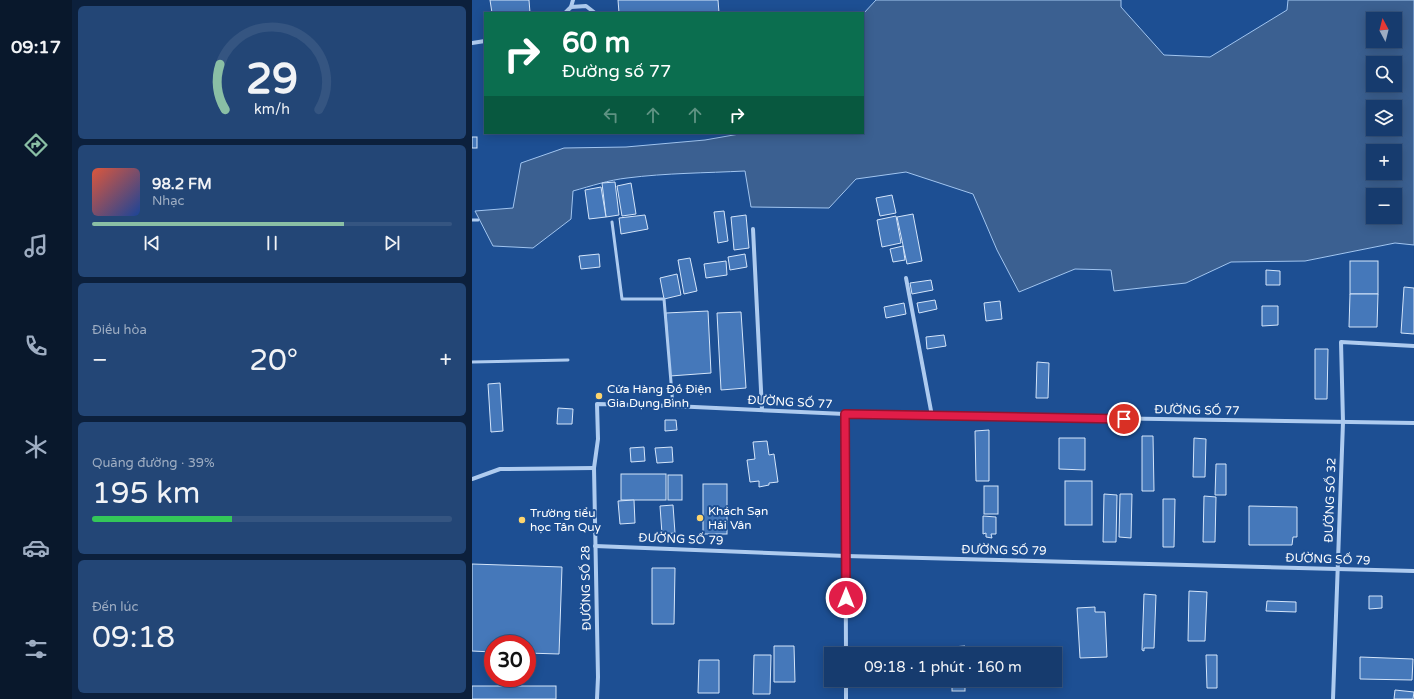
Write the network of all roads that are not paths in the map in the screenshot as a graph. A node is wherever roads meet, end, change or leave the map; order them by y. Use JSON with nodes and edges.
{"nodes":[{"id":1,"x":573,"y":0,"type":"edge"},
{"id":2,"x":571,"y":7,"type":"junction"},
{"id":3,"x":566,"y":12,"type":"edge"},
{"id":4,"x":593,"y":12,"type":"edge"},
{"id":5,"x":484,"y":41,"type":"edge"},
{"id":6,"x":472,"y":43,"type":"edge"},
{"id":7,"x":472,"y":220,"type":"edge"},
{"id":8,"x":478,"y":220,"type":"dead end"},
{"id":9,"x":612,"y":222,"type":"dead end"},
{"id":10,"x":753,"y":229,"type":"dead end"},
{"id":11,"x":906,"y":278,"type":"dead end"},
{"id":12,"x":1414,"y":346,"type":"edge"},
{"id":13,"x":568,"y":360,"type":"dead end"},
{"id":14,"x":472,"y":362,"type":"edge"},
{"id":15,"x":597,"y":404,"type":"joint"},
{"id":16,"x":673,"y":406,"type":"junction"},
{"id":17,"x":762,"y":410,"type":"junction"},
{"id":18,"x":845,"y":414,"type":"junction"},
{"id":19,"x":932,"y":416,"type":"junction"},
{"id":20,"x":1343,"y":422,"type":"junction"},
{"id":21,"x":1414,"y":424,"type":"edge"},
{"id":22,"x":594,"y":468,"type":"junction"},
{"id":23,"x":472,"y":479,"type":"edge"},
{"id":24,"x":594,"y":546,"type":"junction"},
{"id":25,"x":846,"y":556,"type":"junction"},
{"id":26,"x":1337,"y":569,"type":"junction"},
{"id":27,"x":1414,"y":571,"type":"edge"},
{"id":28,"x":846,"y":647,"type":"edge"},
{"id":29,"x":846,"y":687,"type":"edge"},
{"id":30,"x":597,"y":699,"type":"edge"},
{"id":31,"x":846,"y":699,"type":"edge"},
{"id":32,"x":1333,"y":699,"type":"edge"}],
"edges":[{"from":1,"to":2,"type":"street"},
{"from":2,"to":3,"type":"street"},
{"from":2,"to":4,"type":"street"},
{"from":5,"to":6,"type":"street"},
{"from":7,"to":8,"type":"lane"},
{"from":9,"to":16,"type":"lane"},
{"from":10,"to":17,"type":"street"},
{"from":11,"to":19,"type":"street"},
{"from":12,"to":20,"type":"street","name":"ĐƯỜNG SỐ 32"},
{"from":13,"to":14,"type":"lane"},
{"from":15,"to":16,"type":"street","name":"ĐƯỜNG SỐ 77"},
{"from":15,"to":22,"type":"street","name":"ĐƯỜNG SỐ 28"},
{"from":16,"to":17,"type":"street","name":"ĐƯỜNG SỐ 77"},
{"from":17,"to":18,"type":"street","name":"ĐƯỜNG SỐ 77"},
{"from":18,"to":19,"type":"street","name":"ĐƯỜNG SỐ 77"},
{"from":18,"to":25,"type":"street"},
{"from":19,"to":20,"type":"street","name":"ĐƯỜNG SỐ 77"},
{"from":20,"to":21,"type":"street","name":"ĐƯỜNG SỐ 77"},
{"from":20,"to":26,"type":"street","name":"ĐƯỜNG SỐ 32"},
{"from":22,"to":23,"type":"street"},
{"from":22,"to":24,"type":"street","name":"ĐƯỜNG SỐ 28"},
{"from":24,"to":25,"type":"street","name":"ĐƯỜNG SỐ 79"},
{"from":24,"to":30,"type":"street","name":"ĐƯỜNG SỐ 28"},
{"from":25,"to":26,"type":"street","name":"ĐƯỜNG SỐ 79"},
{"from":25,"to":28,"type":"street"},
{"from":26,"to":27,"type":"street","name":"ĐƯỜNG SỐ 79"},
{"from":26,"to":32,"type":"street","name":"ĐƯỜNG SỐ 32"},
{"from":29,"to":31,"type":"street"}]}
